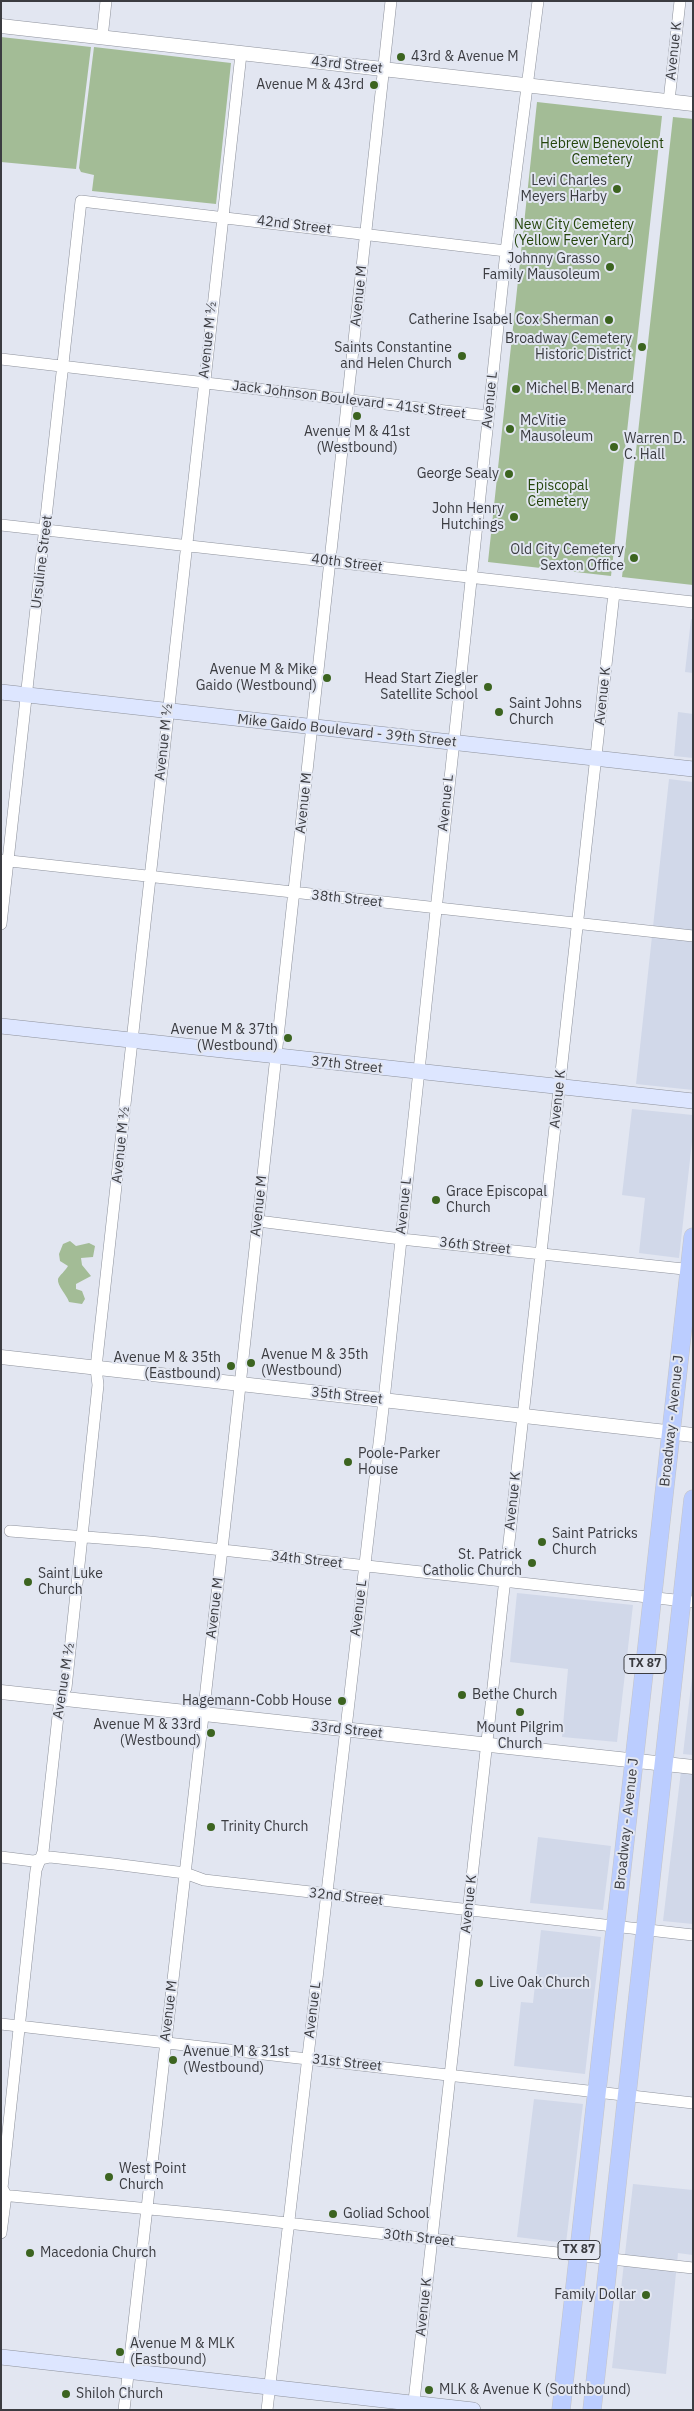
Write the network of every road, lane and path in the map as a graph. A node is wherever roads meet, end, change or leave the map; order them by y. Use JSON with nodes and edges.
{"nodes":[{"id":1,"x":106,"y":1,"type":"edge"},
{"id":2,"x":391,"y":1,"type":"edge"},
{"id":3,"x":538,"y":1,"type":"edge"},
{"id":4,"x":680,"y":1,"type":"edge"},
{"id":5,"x":1,"y":26,"type":"edge"},
{"id":6,"x":102,"y":38,"type":"junction"},
{"id":7,"x":241,"y":54,"type":"junction"},
{"id":8,"x":383,"y":69,"type":"junction"},
{"id":9,"x":528,"y":85,"type":"junction"},
{"id":10,"x":669,"y":101,"type":"junction"},
{"id":11,"x":693,"y":104,"type":"edge"},
{"id":12,"x":82,"y":201,"type":"joint"},
{"id":13,"x":222,"y":217,"type":"junction"},
{"id":14,"x":366,"y":234,"type":"junction"},
{"id":15,"x":506,"y":251,"type":"junction"},
{"id":16,"x":1,"y":359,"type":"edge"},
{"id":17,"x":63,"y":366,"type":"junction"},
{"id":18,"x":204,"y":383,"type":"junction"},
{"id":19,"x":348,"y":400,"type":"junction"},
{"id":20,"x":488,"y":416,"type":"junction"},
{"id":21,"x":1,"y":525,"type":"edge"},
{"id":22,"x":46,"y":530,"type":"junction"},
{"id":23,"x":186,"y":544,"type":"junction"},
{"id":24,"x":330,"y":561,"type":"junction"},
{"id":25,"x":472,"y":578,"type":"junction"},
{"id":26,"x":614,"y":593,"type":"junction"},
{"id":27,"x":693,"y":602,"type":"edge"},
{"id":28,"x":1,"y":692,"type":"edge"},
{"id":29,"x":27,"y":695,"type":"junction"},
{"id":30,"x":168,"y":711,"type":"junction"},
{"id":31,"x":312,"y":727,"type":"junction"},
{"id":32,"x":453,"y":742,"type":"junction"},
{"id":33,"x":596,"y":759,"type":"junction"},
{"id":34,"x":693,"y":769,"type":"edge"},
{"id":35,"x":5,"y":861,"type":"edge"},
{"id":36,"x":150,"y":877,"type":"junction"},
{"id":37,"x":294,"y":893,"type":"junction"},
{"id":38,"x":435,"y":908,"type":"junction"},
{"id":39,"x":1,"y":924,"type":"edge"},
{"id":40,"x":578,"y":924,"type":"junction"},
{"id":41,"x":693,"y":936,"type":"edge"},
{"id":42,"x":1,"y":1026,"type":"edge"},
{"id":43,"x":132,"y":1040,"type":"junction"},
{"id":44,"x":276,"y":1057,"type":"junction"},
{"id":45,"x":418,"y":1073,"type":"junction"},
{"id":46,"x":560,"y":1087,"type":"junction"},
{"id":47,"x":693,"y":1101,"type":"edge"},
{"id":48,"x":258,"y":1221,"type":"junction"},
{"id":49,"x":693,"y":1237,"type":"edge"},
{"id":50,"x":401,"y":1239,"type":"junction"},
{"id":51,"x":541,"y":1253,"type":"junction"},
{"id":52,"x":691,"y":1270,"type":"edge"},
{"id":53,"x":1,"y":1357,"type":"edge"},
{"id":54,"x":96,"y":1368,"type":"junction"},
{"id":55,"x":240,"y":1384,"type":"junction"},
{"id":56,"x":384,"y":1400,"type":"junction"},
{"id":57,"x":523,"y":1416,"type":"junction"},
{"id":58,"x":671,"y":1432,"type":"junction"},
{"id":59,"x":693,"y":1435,"type":"edge"},
{"id":60,"x":693,"y":1499,"type":"edge"},
{"id":61,"x":10,"y":1531,"type":"dead end"},
{"id":62,"x":82,"y":1535,"type":"junction"},
{"id":63,"x":222,"y":1550,"type":"junction"},
{"id":64,"x":364,"y":1566,"type":"junction"},
{"id":65,"x":505,"y":1581,"type":"junction"},
{"id":66,"x":652,"y":1598,"type":"junction"},
{"id":67,"x":687,"y":1602,"type":"edge"},
{"id":68,"x":1,"y":1692,"type":"edge"},
{"id":69,"x":60,"y":1698,"type":"junction"},
{"id":70,"x":203,"y":1714,"type":"junction"},
{"id":71,"x":345,"y":1730,"type":"junction"},
{"id":72,"x":486,"y":1745,"type":"junction"},
{"id":73,"x":634,"y":1761,"type":"junction"},
{"id":74,"x":663,"y":1764,"type":"junction"},
{"id":75,"x":693,"y":1767,"type":"edge"},
{"id":76,"x":1,"y":1857,"type":"edge"},
{"id":77,"x":40,"y":1860,"type":"junction"},
{"id":78,"x":185,"y":1872,"type":"junction"},
{"id":79,"x":326,"y":1895,"type":"junction"},
{"id":80,"x":468,"y":1911,"type":"junction"},
{"id":81,"x":616,"y":1925,"type":"junction"},
{"id":82,"x":645,"y":1929,"type":"junction"},
{"id":83,"x":693,"y":1935,"type":"edge"},
{"id":84,"x":1,"y":2024,"type":"edge"},
{"id":85,"x":19,"y":2026,"type":"junction"},
{"id":86,"x":165,"y":2042,"type":"junction"},
{"id":87,"x":307,"y":2058,"type":"junction"},
{"id":88,"x":450,"y":2075,"type":"junction"},
{"id":89,"x":597,"y":2090,"type":"junction"},
{"id":90,"x":626,"y":2095,"type":"junction"},
{"id":91,"x":693,"y":2103,"type":"edge"},
{"id":92,"x":3,"y":2195,"type":"edge"},
{"id":93,"x":146,"y":2210,"type":"junction"},
{"id":94,"x":288,"y":2224,"type":"junction"},
{"id":95,"x":1,"y":2233,"type":"edge"},
{"id":96,"x":432,"y":2240,"type":"junction"},
{"id":97,"x":578,"y":2256,"type":"junction"},
{"id":98,"x":608,"y":2259,"type":"junction"},
{"id":99,"x":693,"y":2268,"type":"edge"},
{"id":100,"x":1,"y":2358,"type":"edge"},
{"id":101,"x":128,"y":2371,"type":"junction"},
{"id":102,"x":270,"y":2387,"type":"junction"},
{"id":103,"x":413,"y":2407,"type":"edge"},
{"id":104,"x":124,"y":2410,"type":"edge"},
{"id":105,"x":267,"y":2410,"type":"edge"},
{"id":106,"x":472,"y":2410,"type":"edge"},
{"id":107,"x":561,"y":2410,"type":"edge"},
{"id":108,"x":592,"y":2410,"type":"edge"}],
"edges":[{"from":1,"to":6,"type":"street"},
{"from":2,"to":8,"type":"street","name":"Avenue M"},
{"from":3,"to":9,"type":"street","name":"Avenue L"},
{"from":4,"to":10,"type":"street","name":"Avenue K"},
{"from":5,"to":6,"type":"street","name":"43rd Street"},
{"from":6,"to":7,"type":"street","name":"43rd Street"},
{"from":7,"to":8,"type":"street","name":"43rd Street"},
{"from":7,"to":13,"type":"street","name":"Avenue M ½"},
{"from":8,"to":9,"type":"street","name":"43rd Street"},
{"from":8,"to":14,"type":"street","name":"Avenue M"},
{"from":9,"to":10,"type":"street","name":"43rd Street"},
{"from":9,"to":15,"type":"street","name":"Avenue L"},
{"from":10,"to":11,"type":"street","name":"43rd Street"},
{"from":12,"to":13,"type":"street","name":"42nd Street"},
{"from":12,"to":17,"type":"street","name":"Ursuline Street"},
{"from":13,"to":14,"type":"street","name":"42nd Street"},
{"from":13,"to":18,"type":"street","name":"Avenue M ½"},
{"from":14,"to":15,"type":"street","name":"42nd Street"},
{"from":14,"to":19,"type":"street","name":"Avenue M"},
{"from":15,"to":20,"type":"street","name":"Avenue L"},
{"from":16,"to":17,"type":"street","name":"Jack Johnson Boulevard - 41st Street"},
{"from":17,"to":18,"type":"street","name":"Jack Johnson Boulevard - 41st Street"},
{"from":17,"to":22,"type":"street","name":"Ursuline Street"},
{"from":18,"to":19,"type":"street","name":"Jack Johnson Boulevard - 41st Street"},
{"from":18,"to":23,"type":"street","name":"Avenue M ½"},
{"from":19,"to":20,"type":"street","name":"Jack Johnson Boulevard - 41st Street"},
{"from":19,"to":24,"type":"street","name":"Avenue M"},
{"from":20,"to":25,"type":"street","name":"Avenue L"},
{"from":21,"to":22,"type":"street","name":"40th Street"},
{"from":22,"to":23,"type":"street","name":"40th Street"},
{"from":22,"to":29,"type":"street","name":"Ursuline Street"},
{"from":23,"to":24,"type":"street","name":"40th Street"},
{"from":23,"to":30,"type":"street","name":"Avenue M ½"},
{"from":24,"to":25,"type":"street","name":"40th Street"},
{"from":24,"to":31,"type":"street","name":"Avenue M"},
{"from":25,"to":26,"type":"street","name":"40th Street"},
{"from":25,"to":32,"type":"street","name":"Avenue L"},
{"from":26,"to":27,"type":"street","name":"40th Street"},
{"from":26,"to":33,"type":"street","name":"Avenue K"},
{"from":28,"to":29,"type":"main road","name":"Mike Gaido Boulevard - 39th Street"},
{"from":29,"to":30,"type":"main road","name":"Mike Gaido Boulevard - 39th Street"},
{"from":29,"to":35,"type":"street","name":"Ursuline Street"},
{"from":30,"to":31,"type":"main road","name":"Mike Gaido Boulevard - 39th Street"},
{"from":30,"to":36,"type":"street","name":"Avenue M ½"},
{"from":31,"to":32,"type":"main road","name":"Mike Gaido Boulevard - 39th Street"},
{"from":31,"to":37,"type":"street","name":"Avenue M"},
{"from":32,"to":33,"type":"main road","name":"Mike Gaido Boulevard - 39th Street"},
{"from":32,"to":38,"type":"street","name":"Avenue L"},
{"from":33,"to":34,"type":"main road","name":"Mike Gaido Boulevard - 39th Street"},
{"from":33,"to":40,"type":"street","name":"Avenue K"},
{"from":35,"to":36,"type":"street","name":"38th Street"},
{"from":35,"to":39,"type":"street","name":"Ursuline Street"},
{"from":36,"to":37,"type":"street","name":"38th Street"},
{"from":36,"to":43,"type":"street","name":"Avenue M ½"},
{"from":37,"to":38,"type":"street","name":"38th Street"},
{"from":37,"to":44,"type":"street","name":"Avenue M"},
{"from":38,"to":40,"type":"street","name":"38th Street"},
{"from":38,"to":45,"type":"street","name":"Avenue L"},
{"from":40,"to":41,"type":"street","name":"38th Street"},
{"from":40,"to":46,"type":"street","name":"Avenue K"},
{"from":42,"to":43,"type":"main road","name":"37th Street"},
{"from":43,"to":44,"type":"main road","name":"37th Street"},
{"from":43,"to":54,"type":"street","name":"Avenue M ½"},
{"from":44,"to":45,"type":"main road","name":"37th Street"},
{"from":44,"to":48,"type":"street","name":"Avenue M"},
{"from":45,"to":46,"type":"main road","name":"37th Street"},
{"from":45,"to":50,"type":"street","name":"Avenue L"},
{"from":46,"to":47,"type":"main road","name":"37th Street"},
{"from":46,"to":51,"type":"street","name":"Avenue K"},
{"from":48,"to":50,"type":"street","name":"36th Street"},
{"from":48,"to":55,"type":"street","name":"Avenue M"},
{"from":49,"to":52,"type":"main road","name":"Broadway - Avenue J","number":"TX 87"},
{"from":50,"to":51,"type":"street","name":"36th Street"},
{"from":50,"to":56,"type":"street","name":"Avenue L"},
{"from":51,"to":52,"type":"street","name":"36th Street"},
{"from":51,"to":57,"type":"street","name":"Avenue K"},
{"from":52,"to":58,"type":"main road","name":"Broadway - Avenue J","number":"TX 87"},
{"from":53,"to":54,"type":"street","name":"35th Street"},
{"from":54,"to":55,"type":"street","name":"35th Street"},
{"from":54,"to":62,"type":"street","name":"Avenue M ½"},
{"from":55,"to":56,"type":"street","name":"35th Street"},
{"from":55,"to":63,"type":"street","name":"Avenue M"},
{"from":56,"to":57,"type":"street","name":"35th Street"},
{"from":56,"to":64,"type":"street","name":"Avenue L"},
{"from":57,"to":58,"type":"street","name":"35th Street"},
{"from":57,"to":65,"type":"street","name":"Avenue K"},
{"from":58,"to":59,"type":"street","name":"35th Street"},
{"from":58,"to":66,"type":"main road","name":"Broadway - Avenue J","number":"TX 87"},
{"from":60,"to":67,"type":"main road","name":"Broadway - Avenue J","number":"TX 87"},
{"from":61,"to":62,"type":"street","name":"34th Street"},
{"from":62,"to":63,"type":"street","name":"34th Street"},
{"from":62,"to":69,"type":"street","name":"Avenue M ½"},
{"from":63,"to":64,"type":"street","name":"34th Street"},
{"from":63,"to":70,"type":"street","name":"Avenue M"},
{"from":64,"to":65,"type":"street","name":"34th Street"},
{"from":64,"to":71,"type":"street","name":"Avenue L"},
{"from":65,"to":66,"type":"street","name":"34th Street"},
{"from":65,"to":72,"type":"street","name":"Avenue K"},
{"from":66,"to":67,"type":"street","name":"34th Street"},
{"from":66,"to":73,"type":"main road","name":"Broadway - Avenue J","number":"TX 87"},
{"from":67,"to":74,"type":"main road","name":"Broadway - Avenue J","number":"TX 87"},
{"from":68,"to":69,"type":"street","name":"33rd Street"},
{"from":69,"to":70,"type":"street","name":"33rd Street"},
{"from":69,"to":77,"type":"street","name":"Avenue M ½"},
{"from":70,"to":71,"type":"street","name":"33rd Street"},
{"from":70,"to":78,"type":"street","name":"Avenue M"},
{"from":71,"to":72,"type":"street","name":"33rd Street"},
{"from":71,"to":79,"type":"street","name":"Avenue L"},
{"from":72,"to":73,"type":"street","name":"33rd Street"},
{"from":72,"to":80,"type":"street","name":"Avenue K"},
{"from":73,"to":74,"type":"street","name":"33rd Street"},
{"from":73,"to":81,"type":"main road","name":"Broadway - Avenue J","number":"TX 87"},
{"from":74,"to":75,"type":"street","name":"33rd Street"},
{"from":74,"to":82,"type":"main road","name":"Broadway - Avenue J","number":"TX 87"},
{"from":76,"to":77,"type":"street","name":"32nd Street"},
{"from":77,"to":78,"type":"street","name":"32nd Street"},
{"from":77,"to":85,"type":"street","name":"Avenue M ½"},
{"from":78,"to":79,"type":"street","name":"32nd Street"},
{"from":78,"to":86,"type":"street","name":"Avenue M"},
{"from":79,"to":80,"type":"street","name":"32nd Street"},
{"from":79,"to":87,"type":"street","name":"Avenue L"},
{"from":80,"to":81,"type":"street","name":"32nd Street"},
{"from":80,"to":88,"type":"street","name":"Avenue K"},
{"from":81,"to":82,"type":"street","name":"32nd Street"},
{"from":81,"to":89,"type":"main road","name":"Broadway - Avenue J","number":"TX 87"},
{"from":82,"to":83,"type":"street","name":"32nd Street"},
{"from":82,"to":90,"type":"main road","name":"Broadway - Avenue J","number":"TX 87"},
{"from":84,"to":85,"type":"street","name":"31st Street"},
{"from":85,"to":86,"type":"street","name":"31st Street"},
{"from":85,"to":92,"type":"street","name":"Avenue M ½"},
{"from":86,"to":87,"type":"street","name":"31st Street"},
{"from":86,"to":93,"type":"street","name":"Avenue M"},
{"from":87,"to":88,"type":"street","name":"31st Street"},
{"from":87,"to":94,"type":"street","name":"Avenue L"},
{"from":88,"to":89,"type":"street","name":"31st Street"},
{"from":88,"to":96,"type":"street","name":"Avenue K"},
{"from":89,"to":90,"type":"street","name":"31st Street"},
{"from":89,"to":97,"type":"main road","name":"Broadway - Avenue J","number":"TX 87"},
{"from":90,"to":91,"type":"street","name":"31st Street"},
{"from":90,"to":98,"type":"main road","name":"Broadway - Avenue J","number":"TX 87"},
{"from":92,"to":93,"type":"street","name":"30th Street"},
{"from":92,"to":95,"type":"street","name":"Avenue M ½"},
{"from":93,"to":94,"type":"street","name":"30th Street"},
{"from":93,"to":101,"type":"street","name":"Avenue M"},
{"from":94,"to":96,"type":"street","name":"30th Street"},
{"from":94,"to":102,"type":"street","name":"Avenue L"},
{"from":96,"to":97,"type":"street","name":"30th Street"},
{"from":96,"to":103,"type":"street","name":"Avenue K"},
{"from":97,"to":98,"type":"street","name":"30th Street"},
{"from":97,"to":107,"type":"main road","name":"Broadway - Avenue J","number":"TX 87"},
{"from":98,"to":99,"type":"street","name":"30th Street"},
{"from":98,"to":108,"type":"main road","name":"Broadway - Avenue J","number":"TX 87"},
{"from":100,"to":101,"type":"main road"},
{"from":101,"to":102,"type":"main road"},
{"from":101,"to":104,"type":"street","name":"Avenue M"},
{"from":102,"to":103,"type":"main road"},
{"from":102,"to":105,"type":"street","name":"Avenue L"},
{"from":103,"to":106,"type":"main road"}]}
